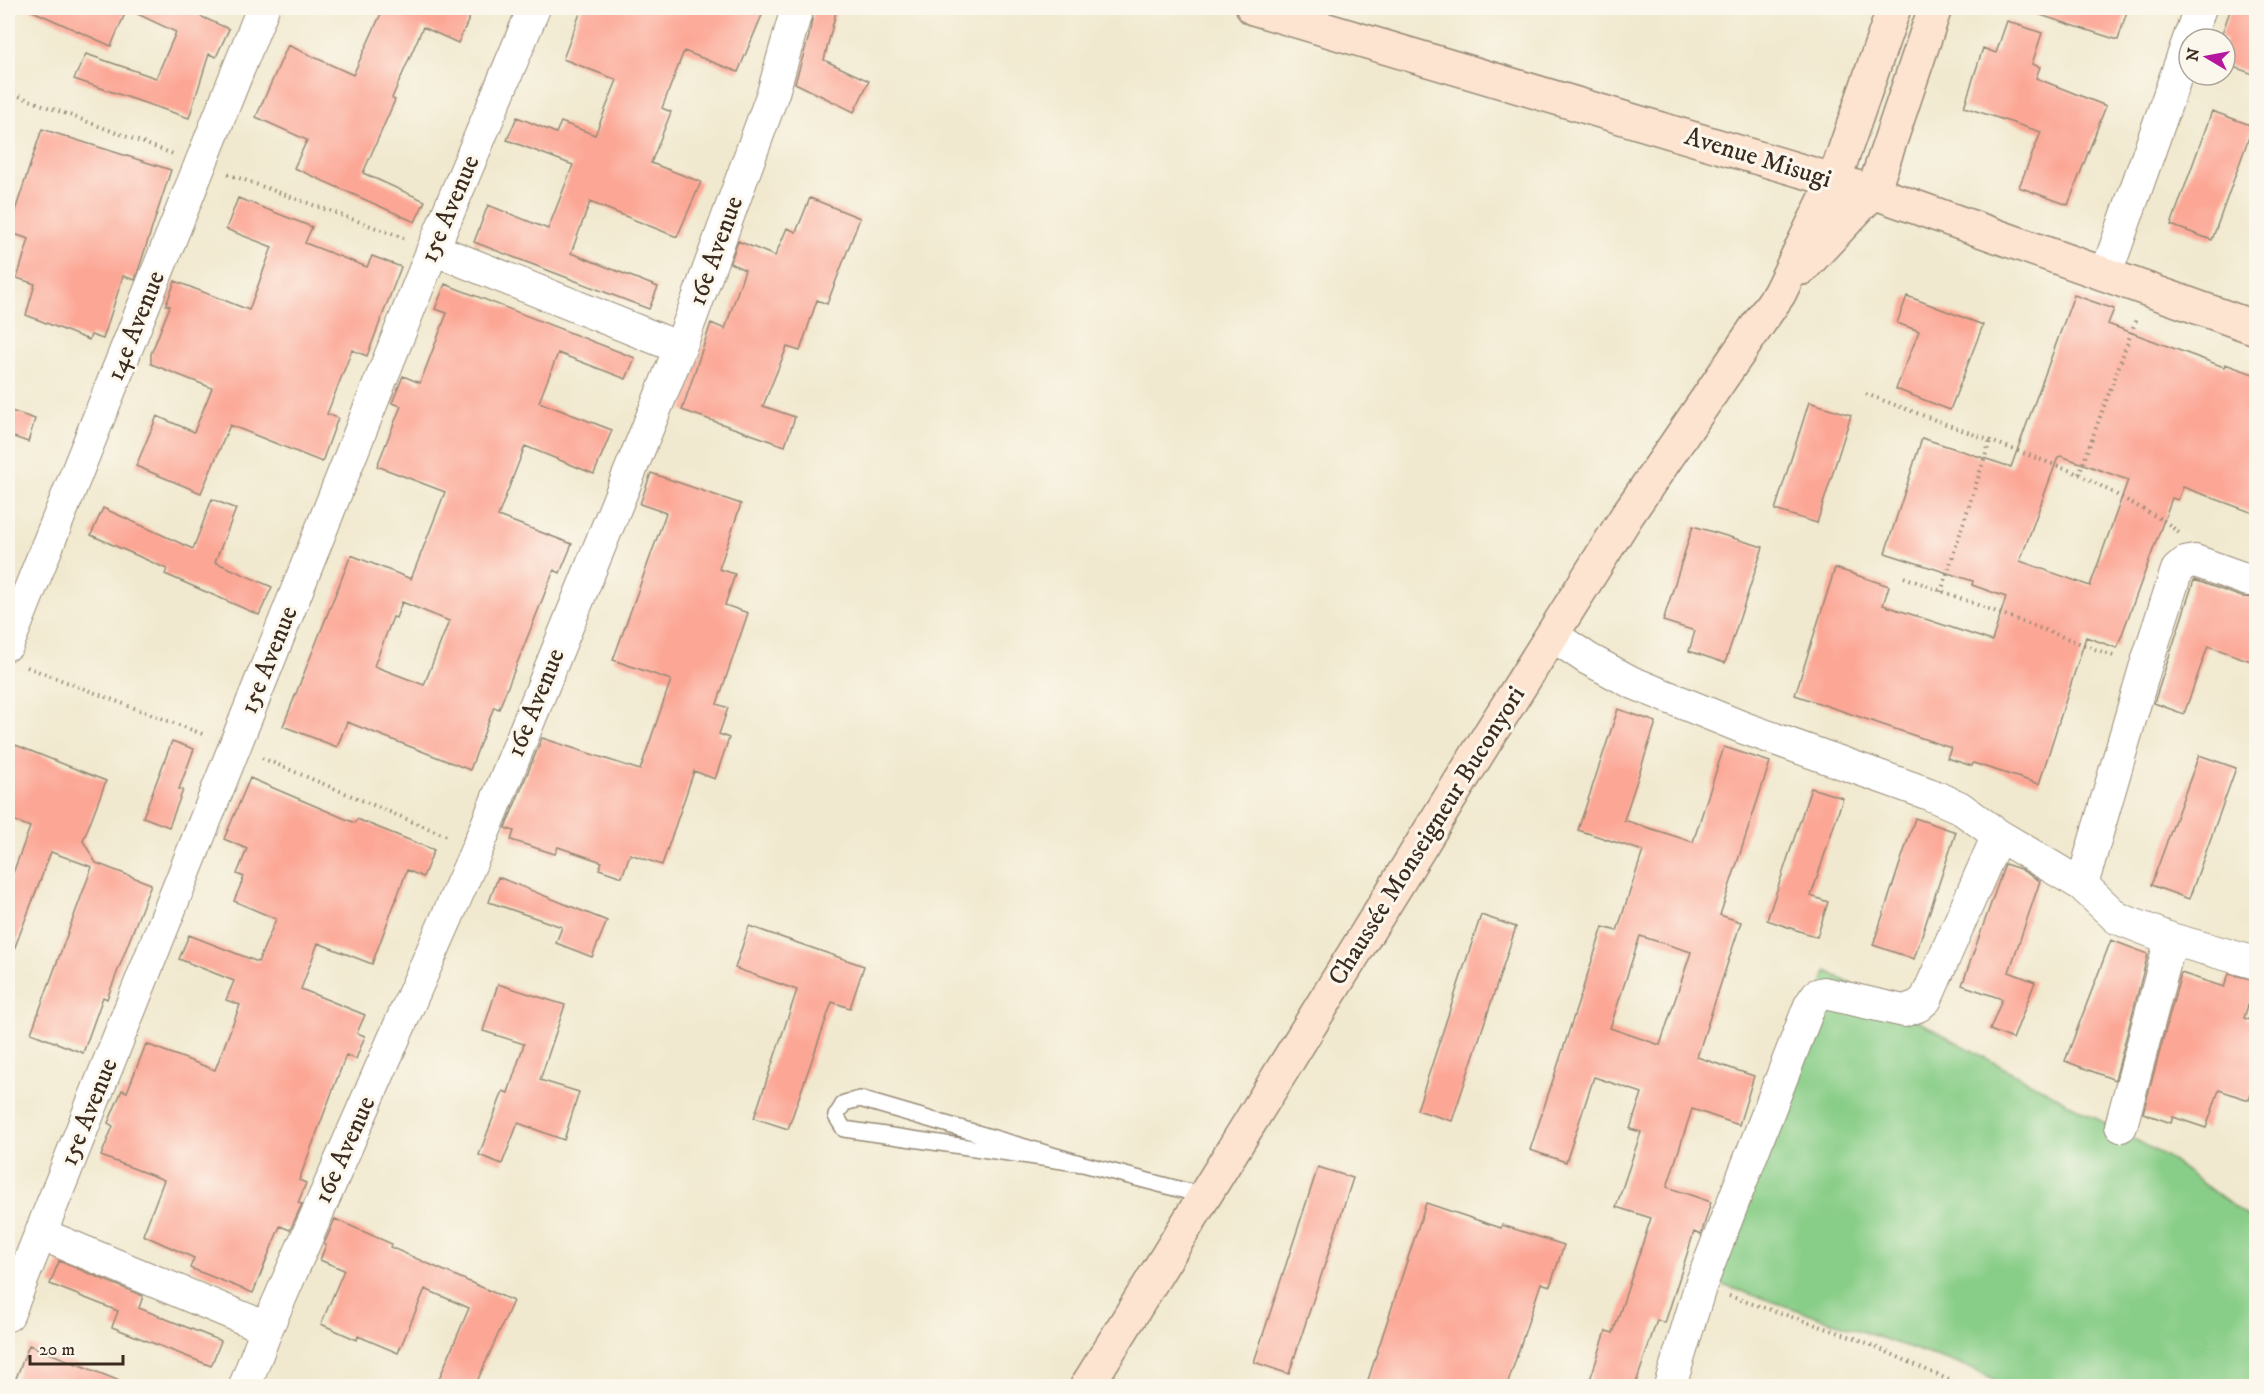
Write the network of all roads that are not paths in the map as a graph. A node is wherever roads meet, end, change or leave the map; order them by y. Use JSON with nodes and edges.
{"nodes":[{"id":1,"x":263,"y":8,"type":"edge"},
{"id":2,"x":534,"y":8,"type":"edge"},
{"id":3,"x":797,"y":8,"type":"edge"},
{"id":4,"x":1253,"y":8,"type":"edge"},
{"id":5,"x":1894,"y":8,"type":"edge"},
{"id":6,"x":1935,"y":8,"type":"edge"},
{"id":7,"x":2200,"y":8,"type":"edge"},
{"id":8,"x":2193,"y":27,"type":"edge"},
{"id":9,"x":2177,"y":73,"type":"edge"},
{"id":10,"x":1834,"y":181,"type":"junction"},
{"id":11,"x":1873,"y":192,"type":"junction"},
{"id":12,"x":433,"y":249,"type":"junction"},
{"id":13,"x":2106,"y":274,"type":"junction"},
{"id":14,"x":1779,"y":294,"type":"junction"},
{"id":15,"x":2256,"y":328,"type":"edge"},
{"id":16,"x":680,"y":348,"type":"junction"},
{"id":17,"x":2256,"y":580,"type":"edge"},
{"id":18,"x":1552,"y":635,"type":"junction"},
{"id":19,"x":8,"y":644,"type":"edge"},
{"id":20,"x":1998,"y":835,"type":"junction"},
{"id":21,"x":2082,"y":885,"type":"junction"},
{"id":22,"x":2170,"y":939,"type":"junction"},
{"id":23,"x":2256,"y":963,"type":"edge"},
{"id":24,"x":2121,"y":1126,"type":"dead end"},
{"id":25,"x":1083,"y":1164,"type":"junction"},
{"id":26,"x":1205,"y":1196,"type":"junction"},
{"id":27,"x":41,"y":1234,"type":"junction"},
{"id":28,"x":8,"y":1315,"type":"edge"},
{"id":29,"x":267,"y":1328,"type":"junction"},
{"id":30,"x":244,"y":1386,"type":"edge"},
{"id":31,"x":1087,"y":1386,"type":"edge"},
{"id":32,"x":1670,"y":1386,"type":"edge"}],
"edges":[{"from":1,"to":19,"type":"street","name":"14e Avenue"},
{"from":2,"to":12,"type":"street","name":"15e Avenue"},
{"from":3,"to":16,"type":"street","name":"16e Avenue"},
{"from":4,"to":10,"type":"street","name":"Avenue Misugi"},
{"from":5,"to":10,"type":"street","name":"Chaussée Monseigneur Buconyori"},
{"from":6,"to":11,"type":"street","name":"Chaussée Monseigneur Buconyori"},
{"from":7,"to":8,"type":"street"},
{"from":9,"to":13,"type":"street"},
{"from":10,"to":11,"type":"street","name":"Avenue Misugi"},
{"from":10,"to":14,"type":"street","name":"Chaussée Monseigneur Buconyori"},
{"from":11,"to":13,"type":"street","name":"Avenue Misugi"},
{"from":11,"to":14,"type":"street","name":"Chaussée Monseigneur Buconyori"},
{"from":12,"to":16,"type":"street"},
{"from":12,"to":27,"type":"street","name":"15e Avenue"},
{"from":13,"to":15,"type":"street","name":"Avenue Misugi"},
{"from":14,"to":18,"type":"street","name":"Chaussée Monseigneur Buconyori"},
{"from":16,"to":29,"type":"street","name":"16e Avenue"},
{"from":17,"to":21,"type":"street"},
{"from":18,"to":20,"type":"street"},
{"from":18,"to":26,"type":"street","name":"Chaussée Monseigneur Buconyori"},
{"from":20,"to":21,"type":"street"},
{"from":20,"to":32,"type":"street"},
{"from":21,"to":22,"type":"street"},
{"from":22,"to":23,"type":"street"},
{"from":22,"to":24,"type":"street"},
{"from":25,"to":25,"type":"lane"},
{"from":25,"to":26,"type":"lane"},
{"from":26,"to":31,"type":"street","name":"Chaussée Monseigneur Buconyori"},
{"from":27,"to":28,"type":"street","name":"15e Avenue"},
{"from":27,"to":29,"type":"street"},
{"from":29,"to":30,"type":"street","name":"16e Avenue"}]}
